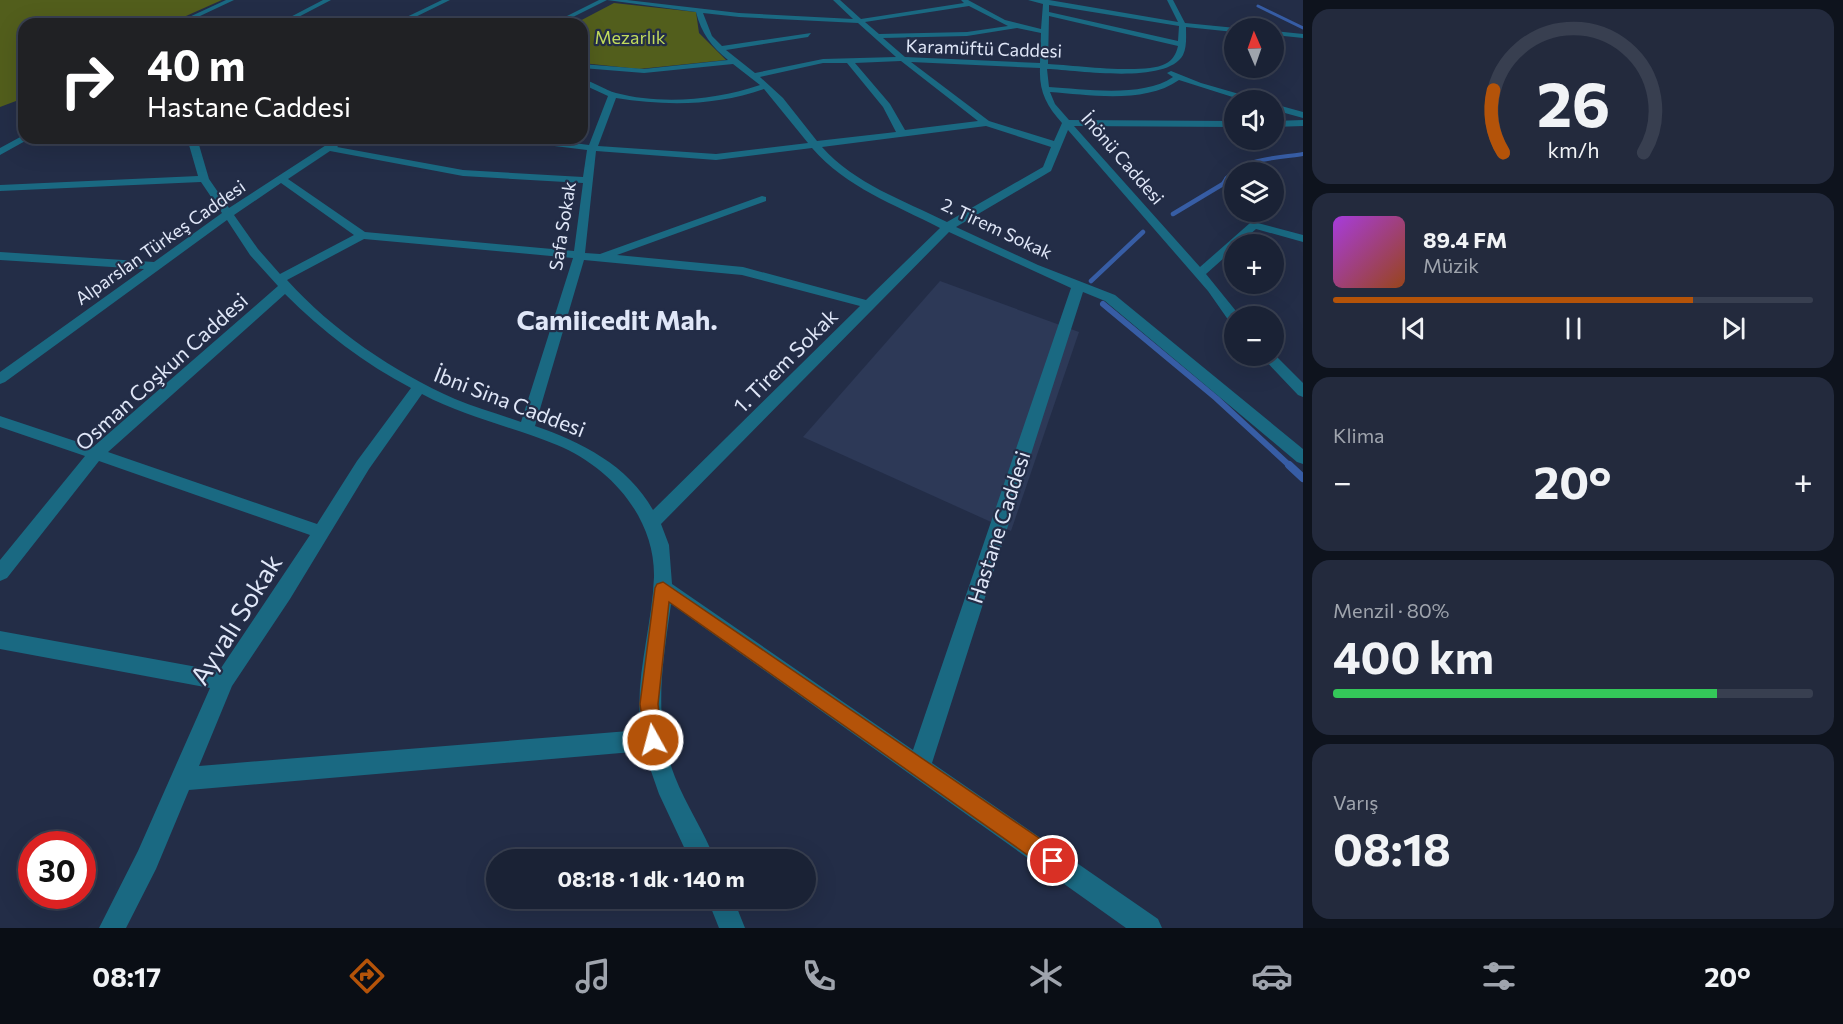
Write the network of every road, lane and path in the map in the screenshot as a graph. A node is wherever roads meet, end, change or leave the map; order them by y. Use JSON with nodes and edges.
{"nodes":[{"id":1,"x":231,"y":0,"type":"edge"},
{"id":2,"x":328,"y":0,"type":"edge"},
{"id":3,"x":447,"y":0,"type":"edge"},
{"id":4,"x":604,"y":0,"type":"edge"},
{"id":5,"x":610,"y":0,"type":"edge"},
{"id":6,"x":838,"y":0,"type":"edge"},
{"id":7,"x":1031,"y":0,"type":"edge"},
{"id":8,"x":1170,"y":0,"type":"edge"},
{"id":9,"x":967,"y":2,"type":"edge"},
{"id":10,"x":1047,"y":5,"type":"edge"},
{"id":11,"x":782,"y":9,"type":"dead end"},
{"id":12,"x":699,"y":11,"type":"junction"},
{"id":13,"x":190,"y":18,"type":"edge"},
{"id":14,"x":292,"y":18,"type":"edge"},
{"id":15,"x":408,"y":18,"type":"edge"},
{"id":16,"x":567,"y":18,"type":"edge"},
{"id":17,"x":792,"y":19,"type":"junction"},
{"id":18,"x":861,"y":21,"type":"junction"},
{"id":19,"x":1183,"y":25,"type":"junction"},
{"id":20,"x":1014,"y":27,"type":"junction"},
{"id":21,"x":1224,"y":29,"type":"edge"},
{"id":22,"x":1046,"y":32,"type":"junction"},
{"id":23,"x":1284,"y":34,"type":"edge"},
{"id":24,"x":808,"y":35,"type":"junction"},
{"id":25,"x":877,"y":36,"type":"junction"},
{"id":26,"x":1303,"y":36,"type":"edge"},
{"id":27,"x":813,"y":43,"type":"dead end"},
{"id":28,"x":1181,"y":44,"type":"junction"},
{"id":29,"x":719,"y":48,"type":"junction"},
{"id":30,"x":818,"y":52,"type":"dead end"},
{"id":31,"x":903,"y":59,"type":"junction"},
{"id":32,"x":849,"y":60,"type":"junction"},
{"id":33,"x":823,"y":61,"type":"junction"},
{"id":34,"x":734,"y":62,"type":"junction"},
{"id":35,"x":1045,"y":65,"type":"junction"},
{"id":36,"x":588,"y":66,"type":"edge"},
{"id":37,"x":1162,"y":68,"type":"junction"},
{"id":38,"x":754,"y":76,"type":"junction"},
{"id":39,"x":1179,"y":76,"type":"junction"},
{"id":40,"x":588,"y":84,"type":"edge"},
{"id":41,"x":765,"y":86,"type":"junction"},
{"id":42,"x":1044,"y":89,"type":"junction"},
{"id":43,"x":1224,"y":91,"type":"edge"},
{"id":44,"x":613,"y":95,"type":"junction"},
{"id":45,"x":1284,"y":110,"type":"edge"},
{"id":46,"x":1303,"y":115,"type":"edge"},
{"id":47,"x":986,"y":123,"type":"junction"},
{"id":48,"x":1066,"y":123,"type":"junction"},
{"id":49,"x":1303,"y":123,"type":"edge"},
{"id":50,"x":1224,"y":124,"type":"edge"},
{"id":51,"x":1284,"y":124,"type":"edge"},
{"id":52,"x":902,"y":134,"type":"junction"},
{"id":53,"x":18,"y":142,"type":"edge"},
{"id":54,"x":194,"y":144,"type":"edge"},
{"id":55,"x":335,"y":144,"type":"edge"},
{"id":56,"x":561,"y":144,"type":"edge"},
{"id":57,"x":816,"y":145,"type":"junction"},
{"id":58,"x":1056,"y":145,"type":"junction"},
{"id":59,"x":329,"y":148,"type":"junction"},
{"id":60,"x":592,"y":148,"type":"junction"},
{"id":61,"x":0,"y":152,"type":"edge"},
{"id":62,"x":204,"y":179,"type":"junction"},
{"id":63,"x":282,"y":179,"type":"junction"},
{"id":64,"x":588,"y":180,"type":"junction"},
{"id":65,"x":0,"y":188,"type":"edge"},
{"id":66,"x":762,"y":199,"type":"dead end"},
{"id":67,"x":228,"y":214,"type":"junction"},
{"id":68,"x":947,"y":227,"type":"junction"},
{"id":69,"x":362,"y":235,"type":"junction"},
{"id":70,"x":1303,"y":239,"type":"edge"},
{"id":71,"x":0,"y":256,"type":"edge"},
{"id":72,"x":579,"y":257,"type":"junction"},
{"id":73,"x":598,"y":258,"type":"junction"},
{"id":74,"x":157,"y":266,"type":"junction"},
{"id":75,"x":1199,"y":274,"type":"junction"},
{"id":76,"x":282,"y":284,"type":"junction"},
{"id":77,"x":1078,"y":287,"type":"junction"},
{"id":78,"x":870,"y":305,"type":"junction"},
{"id":79,"x":1224,"y":306,"type":"edge"},
{"id":80,"x":1278,"y":366,"type":"edge"},
{"id":81,"x":0,"y":380,"type":"edge"},
{"id":82,"x":419,"y":387,"type":"junction"},
{"id":83,"x":1303,"y":392,"type":"edge"},
{"id":84,"x":0,"y":421,"type":"edge"},
{"id":85,"x":526,"y":430,"type":"junction"},
{"id":86,"x":96,"y":454,"type":"junction"},
{"id":87,"x":1303,"y":458,"type":"edge"},
{"id":88,"x":652,"y":522,"type":"junction"},
{"id":89,"x":321,"y":532,"type":"junction"},
{"id":90,"x":0,"y":573,"type":"edge"},
{"id":91,"x":663,"y":588,"type":"junction"},
{"id":92,"x":0,"y":639,"type":"edge"},
{"id":93,"x":224,"y":681,"type":"junction"},
{"id":94,"x":653,"y":740,"type":"junction"},
{"id":95,"x":919,"y":767,"type":"junction"},
{"id":96,"x":181,"y":779,"type":"junction"},
{"id":97,"x":698,"y":849,"type":"edge"},
{"id":98,"x":724,"y":909,"type":"edge"},
{"id":99,"x":112,"y":928,"type":"edge"},
{"id":100,"x":732,"y":928,"type":"edge"},
{"id":101,"x":1149,"y":928,"type":"edge"}],
"edges":[{"from":1,"to":13,"type":"street"},
{"from":2,"to":14,"type":"street"},
{"from":3,"to":15,"type":"street"},
{"from":4,"to":16,"type":"street"},
{"from":5,"to":12,"type":"street"},
{"from":6,"to":18,"type":"street"},
{"from":7,"to":10,"type":"street"},
{"from":8,"to":19,"type":"street"},
{"from":9,"to":18,"type":"street"},
{"from":9,"to":20,"type":"street"},
{"from":10,"to":19,"type":"street"},
{"from":10,"to":22,"type":"street"},
{"from":10,"to":28,"type":"street"},
{"from":11,"to":17,"type":"street"},
{"from":12,"to":17,"type":"street"},
{"from":12,"to":29,"type":"street","name":"2. Tirem Sokak"},
{"from":17,"to":18,"type":"street"},
{"from":17,"to":24,"type":"street"},
{"from":18,"to":25,"type":"street"},
{"from":19,"to":21,"type":"street"},
{"from":19,"to":28,"type":"street"},
{"from":20,"to":22,"type":"street"},
{"from":20,"to":25,"type":"street"},
{"from":22,"to":35,"type":"street"},
{"from":23,"to":26,"type":"street"},
{"from":24,"to":27,"type":"street"},
{"from":24,"to":29,"type":"street"},
{"from":25,"to":31,"type":"street"},
{"from":28,"to":37,"type":"street"},
{"from":29,"to":34,"type":"street","name":"2. Tirem Sokak"},
{"from":30,"to":33,"type":"street"},
{"from":31,"to":32,"type":"street","name":"Karamüftü Caddesi"},
{"from":31,"to":35,"type":"street","name":"Karamüftü Caddesi"},
{"from":31,"to":47,"type":"street"},
{"from":32,"to":33,"type":"street","name":"Karamüftü Caddesi"},
{"from":32,"to":52,"type":"street"},
{"from":33,"to":38,"type":"street","name":"Karamüftü Caddesi"},
{"from":34,"to":36,"type":"street"},
{"from":34,"to":38,"type":"street","name":"2. Tirem Sokak"},
{"from":35,"to":37,"type":"street","name":"Karamüftü Caddesi"},
{"from":35,"to":42,"type":"street"},
{"from":37,"to":39,"type":"street"},
{"from":38,"to":41,"type":"street","name":"2. Tirem Sokak"},
{"from":39,"to":42,"type":"street"},
{"from":39,"to":43,"type":"street"},
{"from":40,"to":44,"type":"street"},
{"from":41,"to":44,"type":"street"},
{"from":41,"to":57,"type":"street","name":"2. Tirem Sokak"},
{"from":42,"to":48,"type":"street","name":"İnönü Caddesi"},
{"from":44,"to":60,"type":"street","name":"Safa Sokak"},
{"from":45,"to":46,"type":"street"},
{"from":47,"to":52,"type":"street"},
{"from":47,"to":58,"type":"street"},
{"from":48,"to":50,"type":"street"},
{"from":48,"to":58,"type":"street","name":"1. Tirem Sokak"},
{"from":48,"to":75,"type":"street","name":"İnönü Caddesi"},
{"from":49,"to":51,"type":"street"},
{"from":52,"to":57,"type":"street"},
{"from":53,"to":61,"type":"street"},
{"from":54,"to":62,"type":"street","name":"İbni Sina Caddesi"},
{"from":55,"to":59,"type":"street","name":"Alparslan Türkeş Caddesi"},
{"from":56,"to":60,"type":"street"},
{"from":57,"to":60,"type":"street"},
{"from":57,"to":68,"type":"street","name":"2. Tirem Sokak"},
{"from":58,"to":68,"type":"street","name":"1. Tirem Sokak"},
{"from":59,"to":63,"type":"street","name":"Alparslan Türkeş Caddesi"},
{"from":59,"to":64,"type":"street"},
{"from":60,"to":64,"type":"street","name":"Safa Sokak"},
{"from":62,"to":65,"type":"street"},
{"from":62,"to":67,"type":"street","name":"İbni Sina Caddesi"},
{"from":63,"to":67,"type":"street","name":"Alparslan Türkeş Caddesi"},
{"from":63,"to":69,"type":"street"},
{"from":64,"to":72,"type":"street","name":"Safa Sokak"},
{"from":66,"to":73,"type":"street"},
{"from":67,"to":74,"type":"street","name":"Alparslan Türkeş Caddesi"},
{"from":67,"to":76,"type":"street","name":"İbni Sina Caddesi"},
{"from":68,"to":77,"type":"street","name":"2. Tirem Sokak"},
{"from":68,"to":78,"type":"street","name":"1. Tirem Sokak"},
{"from":69,"to":72,"type":"street"},
{"from":69,"to":76,"type":"street","name":"Osman Coşkun Caddesi"},
{"from":70,"to":75,"type":"street"},
{"from":71,"to":74,"type":"street"},
{"from":72,"to":73,"type":"street"},
{"from":72,"to":85,"type":"street","name":"Safa Sokak"},
{"from":73,"to":78,"type":"street"},
{"from":74,"to":81,"type":"street","name":"Alparslan Türkeş Caddesi"},
{"from":75,"to":79,"type":"street","name":"İnönü Caddesi"},
{"from":76,"to":82,"type":"street","name":"İbni Sina Caddesi"},
{"from":76,"to":86,"type":"street","name":"Osman Coşkun Caddesi"},
{"from":77,"to":87,"type":"street","name":"2. Tirem Sokak"},
{"from":77,"to":95,"type":"street","name":"Hastane Caddesi"},
{"from":78,"to":88,"type":"street","name":"1. Tirem Sokak"},
{"from":80,"to":83,"type":"street"},
{"from":82,"to":85,"type":"street","name":"İbni Sina Caddesi"},
{"from":82,"to":89,"type":"street","name":"Ayvalı Sokak"},
{"from":84,"to":86,"type":"street"},
{"from":85,"to":88,"type":"street","name":"İbni Sina Caddesi"},
{"from":86,"to":89,"type":"street"},
{"from":86,"to":90,"type":"street","name":"Osman Coşkun Caddesi"},
{"from":88,"to":91,"type":"street","name":"İbni Sina Caddesi"},
{"from":89,"to":93,"type":"street","name":"Ayvalı Sokak"},
{"from":91,"to":94,"type":"street","name":"İbni Sina Caddesi"},
{"from":91,"to":95,"type":"street"},
{"from":92,"to":93,"type":"street"},
{"from":93,"to":96,"type":"street","name":"Ayvalı Sokak"},
{"from":94,"to":96,"type":"street"},
{"from":94,"to":97,"type":"street","name":"İbni Sina Caddesi"},
{"from":95,"to":101,"type":"street"},
{"from":96,"to":99,"type":"street","name":"Ayvalı Sokak"},
{"from":98,"to":100,"type":"street"}]}
